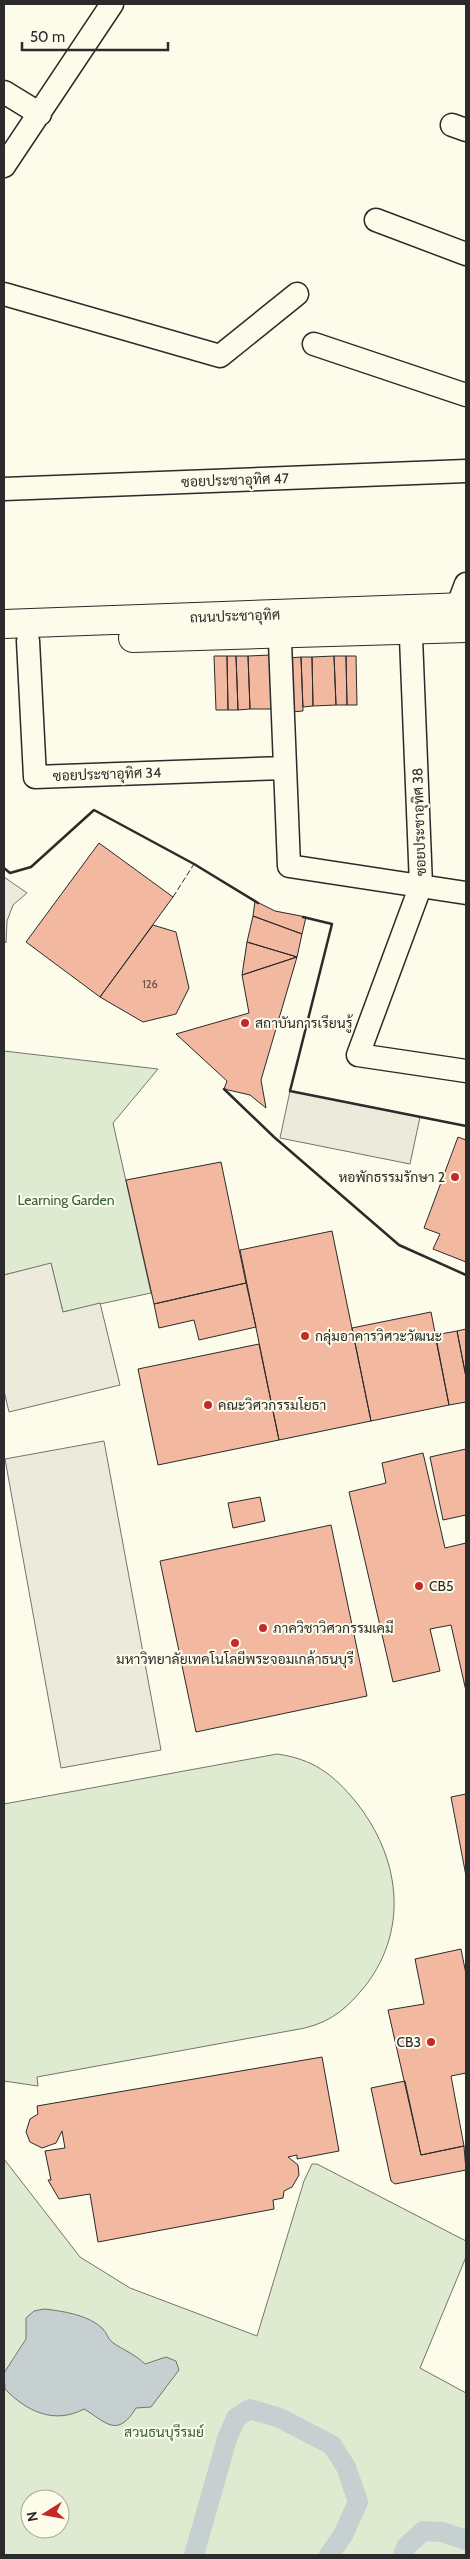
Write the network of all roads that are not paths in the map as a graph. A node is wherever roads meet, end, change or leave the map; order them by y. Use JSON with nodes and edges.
{"nodes":[{"id":1,"x":112,"y":4,"type":"edge"},
{"id":2,"x":4,"y":92,"type":"edge"},
{"id":3,"x":40,"y":114,"type":"junction"},
{"id":4,"x":4,"y":166,"type":"edge"},
{"id":5,"x":376,"y":220,"type":"dead end"},
{"id":6,"x":466,"y":254,"type":"edge"},
{"id":7,"x":4,"y":294,"type":"edge"},
{"id":8,"x":297,"y":294,"type":"dead end"},
{"id":9,"x":314,"y":344,"type":"dead end"},
{"id":10,"x":466,"y":395,"type":"edge"},
{"id":11,"x":466,"y":471,"type":"edge"},
{"id":12,"x":4,"y":489,"type":"edge"},
{"id":13,"x":461,"y":611,"type":"edge"},
{"id":14,"x":411,"y":620,"type":"junction"},
{"id":15,"x":4,"y":624,"type":"edge"},
{"id":16,"x":279,"y":624,"type":"junction"},
{"id":17,"x":16,"y":642,"type":"edge"},
{"id":18,"x":284,"y":768,"type":"junction"},
{"id":19,"x":421,"y":885,"type":"junction"},
{"id":20,"x":466,"y":892,"type":"edge"},
{"id":21,"x":466,"y":1072,"type":"edge"}],
"edges":[{"from":1,"to":3,"type":"street"},
{"from":2,"to":3,"type":"street"},
{"from":3,"to":4,"type":"street"},
{"from":5,"to":6,"type":"street"},
{"from":7,"to":8,"type":"street"},
{"from":9,"to":10,"type":"street"},
{"from":11,"to":12,"type":"street","name":"ซอยประชาอุทิศ 47"},
{"from":13,"to":14,"type":"main road","name":"ถนนประชาอุทิศ"},
{"from":14,"to":16,"type":"main road","name":"ถนนประชาอุทิศ"},
{"from":14,"to":19,"type":"street","name":"ซอยประชาอุทิศ 38"},
{"from":15,"to":16,"type":"main road","name":"ถนนประชาอุทิศ"},
{"from":16,"to":17,"type":"main road","name":"ถนนประชาอุทิศ"},
{"from":16,"to":18,"type":"street"},
{"from":17,"to":18,"type":"street","name":"ซอยประชาอุทิศ 34"},
{"from":18,"to":19,"type":"street"},
{"from":19,"to":20,"type":"street"},
{"from":19,"to":21,"type":"street","name":"ซอยประชาอุทิศ 38"}]}
